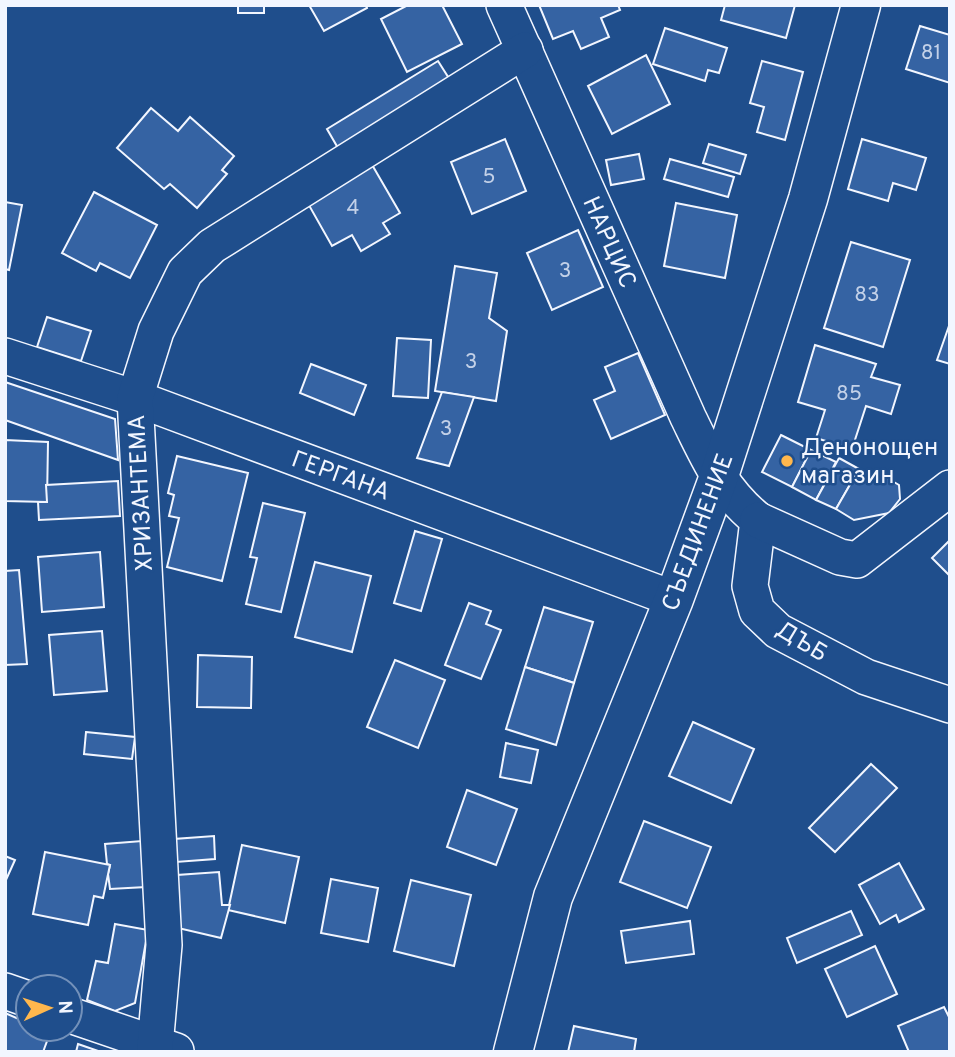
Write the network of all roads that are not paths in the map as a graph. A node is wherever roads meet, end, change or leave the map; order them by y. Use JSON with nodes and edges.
{"nodes":[{"id":1,"x":504,"y":5,"type":"edge"},
{"id":2,"x":861,"y":5,"type":"edge"},
{"id":3,"x":525,"y":50,"type":"junction"},
{"id":4,"x":5,"y":356,"type":"edge"},
{"id":5,"x":135,"y":398,"type":"junction"},
{"id":6,"x":718,"y":479,"type":"junction"},
{"id":7,"x":950,"y":488,"type":"edge"},
{"id":8,"x":758,"y":520,"type":"junction"},
{"id":9,"x":674,"y":600,"type":"junction"},
{"id":10,"x":950,"y":705,"type":"edge"},
{"id":11,"x":84,"y":1020,"type":"edge"},
{"id":12,"x":167,"y":1049,"type":"edge"},
{"id":13,"x":513,"y":1052,"type":"edge"}],
"edges":[{"from":1,"to":3,"type":"street","name":"НАРЦИС"},
{"from":2,"to":6,"type":"street","name":"СЪЕДИНЕНИЕ"},
{"from":3,"to":5,"type":"street","name":"ХРИЗАНТЕМА"},
{"from":3,"to":6,"type":"street","name":"НАРЦИС"},
{"from":4,"to":5,"type":"street","name":"ГЕРГАНА"},
{"from":5,"to":9,"type":"street","name":"ГЕРГАНА"},
{"from":5,"to":12,"type":"street","name":"ХРИЗАНТЕМА"},
{"from":6,"to":8,"type":"street"},
{"from":6,"to":9,"type":"street","name":"СЪЕДИНЕНИЕ"},
{"from":7,"to":8,"type":"street"},
{"from":8,"to":10,"type":"street","name":"ДЪБ"},
{"from":9,"to":13,"type":"street","name":"СЪЕДИНЕНИЕ"},
{"from":11,"to":12,"type":"street"}]}
